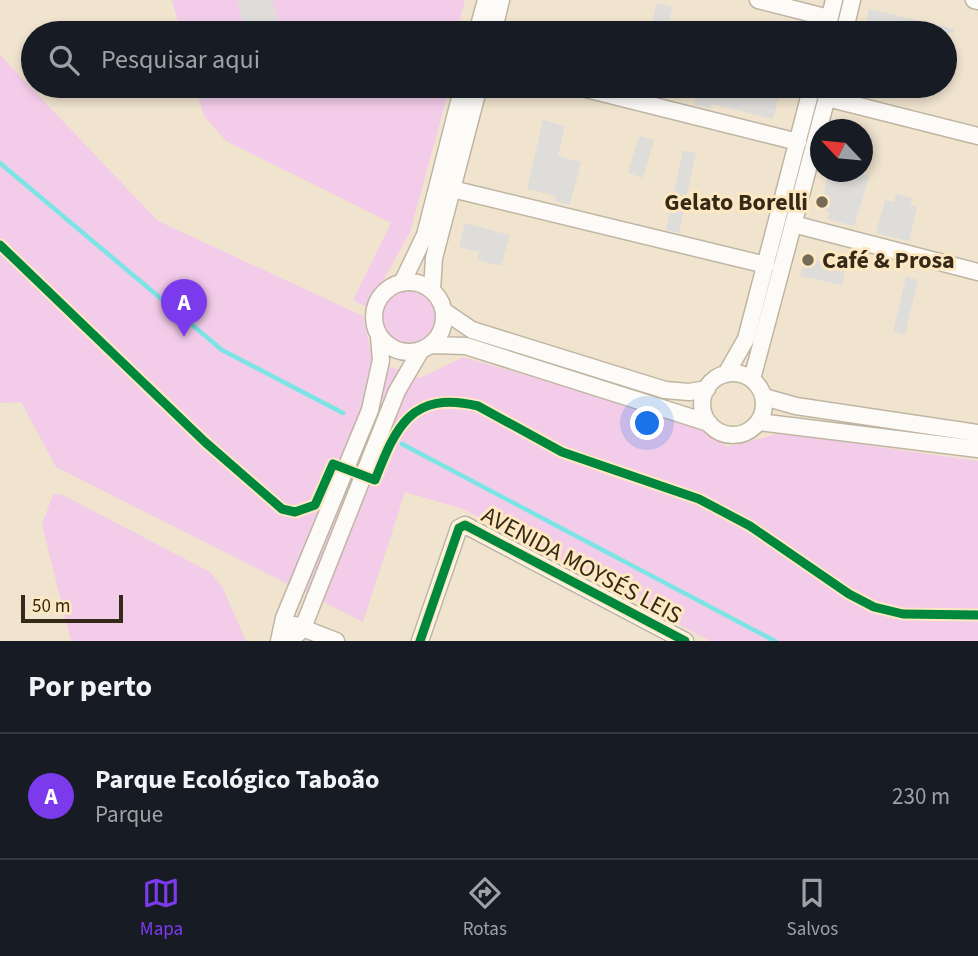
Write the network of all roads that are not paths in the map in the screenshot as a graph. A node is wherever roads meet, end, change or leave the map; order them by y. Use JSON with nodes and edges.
{"nodes":[{"id":1,"x":485,"y":0,"type":"edge"},
{"id":2,"x":501,"y":0,"type":"edge"},
{"id":3,"x":758,"y":0,"type":"edge"},
{"id":4,"x":834,"y":0,"type":"edge"},
{"id":5,"x":852,"y":0,"type":"edge"},
{"id":6,"x":480,"y":21,"type":"edge"},
{"id":7,"x":496,"y":21,"type":"edge"},
{"id":8,"x":814,"y":21,"type":"edge"},
{"id":9,"x":828,"y":21,"type":"edge"},
{"id":10,"x":847,"y":21,"type":"edge"},
{"id":11,"x":460,"y":98,"type":"edge"},
{"id":12,"x":476,"y":98,"type":"edge"},
{"id":13,"x":623,"y":98,"type":"edge"},
{"id":14,"x":809,"y":98,"type":"edge"},
{"id":15,"x":826,"y":98,"type":"edge"},
{"id":16,"x":848,"y":98,"type":"edge"},
{"id":17,"x":978,"y":136,"type":"edge"},
{"id":18,"x":798,"y":142,"type":"junction"},
{"id":19,"x":452,"y":189,"type":"junction"},
{"id":20,"x":793,"y":224,"type":"junction"},
{"id":21,"x":766,"y":265,"type":"junction"},
{"id":22,"x":978,"y":272,"type":"edge"},
{"id":23,"x":402,"y":283,"type":"junction"},
{"id":24,"x":432,"y":290,"type":"junction"},
{"id":25,"x":444,"y":311,"type":"junction"},
{"id":26,"x":379,"y":336,"type":"junction"},
{"id":27,"x":426,"y":347,"type":"junction"},
{"id":28,"x":726,"y":374,"type":"junction"},
{"id":29,"x":752,"y":379,"type":"junction"},
{"id":30,"x":706,"y":388,"type":"junction"},
{"id":31,"x":764,"y":397,"type":"junction"},
{"id":32,"x":759,"y":422,"type":"junction"},
{"id":33,"x":709,"y":423,"type":"junction"},
{"id":34,"x":978,"y":433,"type":"edge"},
{"id":35,"x":978,"y":449,"type":"edge"},
{"id":36,"x":284,"y":618,"type":"junction"},
{"id":37,"x":302,"y":630,"type":"junction"},
{"id":38,"x":279,"y":641,"type":"edge"},
{"id":39,"x":289,"y":641,"type":"edge"},
{"id":40,"x":337,"y":641,"type":"edge"},
{"id":41,"x":420,"y":641,"type":"edge"},
{"id":42,"x":685,"y":641,"type":"edge"}],
"edges":[{"from":1,"to":6,"type":"street"},
{"from":2,"to":7,"type":"street"},
{"from":3,"to":8,"type":"street"},
{"from":4,"to":9,"type":"street"},
{"from":5,"to":10,"type":"street"},
{"from":11,"to":23,"type":"street"},
{"from":12,"to":19,"type":"street"},
{"from":13,"to":18,"type":"street"},
{"from":14,"to":18,"type":"street"},
{"from":15,"to":20,"type":"street"},
{"from":16,"to":17,"type":"street"},
{"from":18,"to":21,"type":"street"},
{"from":19,"to":21,"type":"street"},
{"from":19,"to":24,"type":"street"},
{"from":20,"to":22,"type":"street"},
{"from":20,"to":29,"type":"street"},
{"from":21,"to":28,"type":"street"},
{"from":23,"to":24,"type":"street"},
{"from":23,"to":26,"type":"street"},
{"from":24,"to":25,"type":"street"},
{"from":25,"to":27,"type":"street"},
{"from":25,"to":30,"type":"street"},
{"from":26,"to":27,"type":"street"},
{"from":26,"to":36,"type":"street"},
{"from":27,"to":33,"type":"street"},
{"from":27,"to":37,"type":"street"},
{"from":28,"to":29,"type":"street"},
{"from":28,"to":30,"type":"street"},
{"from":29,"to":31,"type":"street"},
{"from":30,"to":33,"type":"street"},
{"from":31,"to":32,"type":"street"},
{"from":31,"to":34,"type":"street"},
{"from":32,"to":33,"type":"street"},
{"from":32,"to":35,"type":"street"},
{"from":36,"to":37,"type":"street"},
{"from":36,"to":38,"type":"street"},
{"from":37,"to":39,"type":"street"},
{"from":37,"to":40,"type":"street"},
{"from":41,"to":42,"type":"street","name":"AVENIDA MOYSÉS LEIS"}]}
